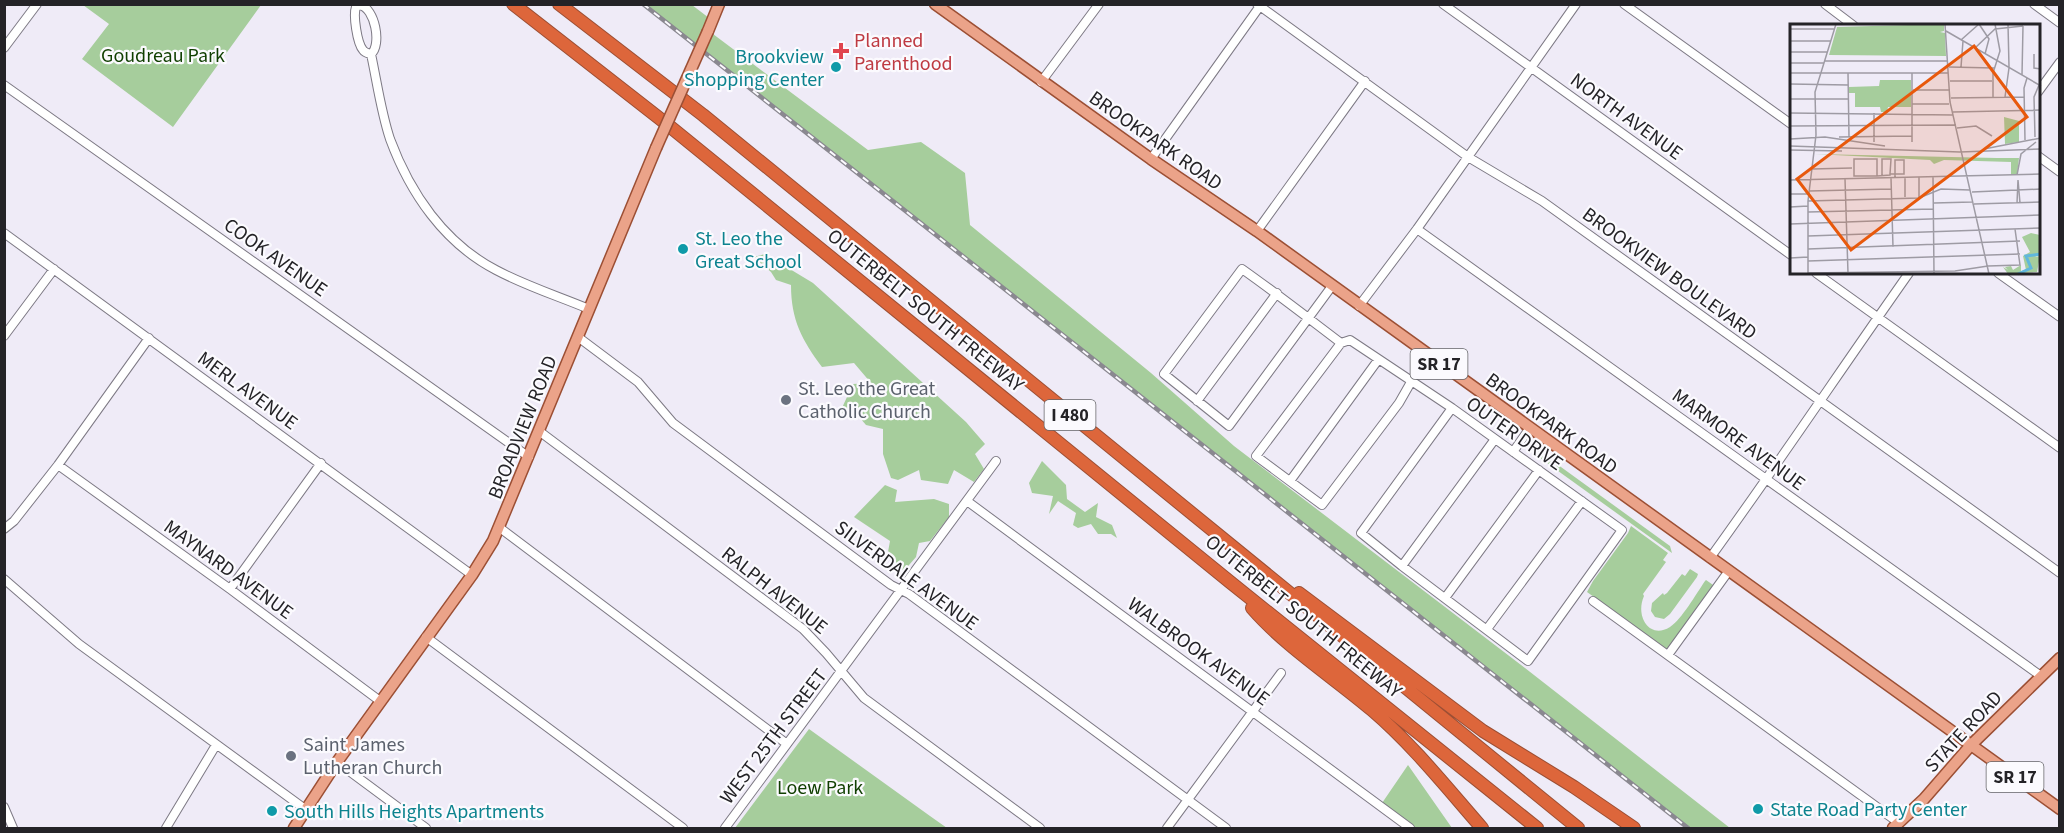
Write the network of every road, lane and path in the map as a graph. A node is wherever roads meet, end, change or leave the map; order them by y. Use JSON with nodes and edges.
{"nodes":[{"id":1,"x":37,"y":4,"type":"edge"},
{"id":2,"x":559,"y":4,"type":"edge"},
{"id":3,"x":719,"y":4,"type":"edge"},
{"id":4,"x":934,"y":4,"type":"edge"},
{"id":5,"x":1100,"y":4,"type":"edge"},
{"id":6,"x":1443,"y":4,"type":"edge"},
{"id":7,"x":1576,"y":4,"type":"edge"},
{"id":8,"x":1624,"y":4,"type":"edge"},
{"id":9,"x":1825,"y":4,"type":"edge"},
{"id":10,"x":2034,"y":4,"type":"edge"},
{"id":11,"x":1259,"y":5,"type":"edge"},
{"id":12,"x":515,"y":7,"type":"edge"},
{"id":13,"x":2060,"y":23,"type":"edge"},
{"id":14,"x":1851,"y":24,"type":"edge"},
{"id":15,"x":4,"y":48,"type":"edge"},
{"id":16,"x":371,"y":54,"type":"junction"},
{"id":17,"x":2060,"y":62,"type":"edge"},
{"id":18,"x":1531,"y":68,"type":"junction"},
{"id":19,"x":1365,"y":81,"type":"junction"},
{"id":20,"x":1041,"y":82,"type":"junction"},
{"id":21,"x":4,"y":85,"type":"edge"},
{"id":22,"x":2040,"y":89,"type":"edge"},
{"id":23,"x":1790,"y":123,"type":"edge"},
{"id":24,"x":1468,"y":157,"type":"junction"},
{"id":25,"x":2040,"y":157,"type":"edge"},
{"id":26,"x":1150,"y":159,"type":"junction"},
{"id":27,"x":2060,"y":171,"type":"edge"},
{"id":28,"x":1417,"y":229,"type":"junction"},
{"id":29,"x":1257,"y":231,"type":"junction"},
{"id":30,"x":4,"y":233,"type":"edge"},
{"id":31,"x":1790,"y":254,"type":"edge"},
{"id":32,"x":54,"y":269,"type":"junction"},
{"id":33,"x":1817,"y":274,"type":"edge"},
{"id":34,"x":1909,"y":274,"type":"edge"},
{"id":35,"x":1999,"y":274,"type":"edge"},
{"id":36,"x":1332,"y":286,"type":"junction"},
{"id":37,"x":1277,"y":293,"type":"junction"},
{"id":38,"x":1359,"y":306,"type":"junction"},
{"id":39,"x":589,"y":309,"type":"junction"},
{"id":40,"x":1878,"y":317,"type":"junction"},
{"id":41,"x":2060,"y":317,"type":"edge"},
{"id":42,"x":1309,"y":319,"type":"junction"},
{"id":43,"x":4,"y":336,"type":"edge"},
{"id":44,"x":578,"y":337,"type":"junction"},
{"id":45,"x":149,"y":338,"type":"junction"},
{"id":46,"x":1341,"y":343,"type":"junction"},
{"id":47,"x":1378,"y":360,"type":"junction"},
{"id":48,"x":1411,"y":382,"type":"junction"},
{"id":49,"x":1819,"y":400,"type":"junction"},
{"id":50,"x":1197,"y":401,"type":"junction"},
{"id":51,"x":1452,"y":408,"type":"junction"},
{"id":52,"x":1529,"y":429,"type":"junction"},
{"id":53,"x":539,"y":431,"type":"junction"},
{"id":54,"x":1495,"y":439,"type":"junction"},
{"id":55,"x":2060,"y":448,"type":"edge"},
{"id":56,"x":1513,"y":452,"type":"junction"},
{"id":57,"x":529,"y":457,"type":"junction"},
{"id":58,"x":996,"y":461,"type":"dead end"},
{"id":59,"x":321,"y":463,"type":"junction"},
{"id":60,"x":58,"y":465,"type":"junction"},
{"id":61,"x":1539,"y":470,"type":"junction"},
{"id":62,"x":1767,"y":479,"type":"junction"},
{"id":63,"x":1290,"y":481,"type":"junction"},
{"id":64,"x":967,"y":501,"type":"junction"},
{"id":65,"x":1582,"y":501,"type":"junction"},
{"id":66,"x":500,"y":528,"type":"junction"},
{"id":67,"x":4,"y":529,"type":"edge"},
{"id":68,"x":1710,"y":558,"type":"junction"},
{"id":69,"x":1252,"y":564,"type":"junction"},
{"id":70,"x":1402,"y":567,"type":"junction"},
{"id":71,"x":1728,"y":572,"type":"junction"},
{"id":72,"x":2060,"y":573,"type":"edge"},
{"id":73,"x":472,"y":575,"type":"junction"},
{"id":74,"x":4,"y":579,"type":"edge"},
{"id":75,"x":1230,"y":582,"type":"junction"},
{"id":76,"x":230,"y":589,"type":"junction"},
{"id":77,"x":901,"y":591,"type":"junction"},
{"id":78,"x":1445,"y":598,"type":"junction"},
{"id":79,"x":1593,"y":601,"type":"dead end"},
{"id":80,"x":1487,"y":629,"type":"junction"},
{"id":81,"x":426,"y":637,"type":"junction"},
{"id":82,"x":1668,"y":655,"type":"junction"},
{"id":83,"x":2060,"y":658,"type":"edge"},
{"id":84,"x":841,"y":672,"type":"junction"},
{"id":85,"x":1281,"y":673,"type":"dead end"},
{"id":86,"x":2041,"y":676,"type":"junction"},
{"id":87,"x":380,"y":701,"type":"junction"},
{"id":88,"x":1253,"y":711,"type":"junction"},
{"id":89,"x":787,"y":744,"type":"junction"},
{"id":90,"x":216,"y":745,"type":"junction"},
{"id":91,"x":1971,"y":745,"type":"junction"},
{"id":92,"x":337,"y":762,"type":"junction"},
{"id":93,"x":1188,"y":800,"type":"junction"},
{"id":94,"x":5,"y":808,"type":"edge"},
{"id":95,"x":305,"y":809,"type":"junction"},
{"id":96,"x":2060,"y":809,"type":"edge"},
{"id":97,"x":1896,"y":826,"type":"edge"},
{"id":98,"x":13,"y":828,"type":"edge"},
{"id":99,"x":166,"y":828,"type":"edge"},
{"id":100,"x":294,"y":828,"type":"edge"},
{"id":101,"x":426,"y":828,"type":"edge"},
{"id":102,"x":683,"y":828,"type":"edge"},
{"id":103,"x":725,"y":828,"type":"edge"},
{"id":104,"x":1040,"y":828,"type":"edge"},
{"id":105,"x":1167,"y":828,"type":"edge"},
{"id":106,"x":1226,"y":828,"type":"edge"},
{"id":107,"x":1410,"y":828,"type":"edge"},
{"id":108,"x":1482,"y":828,"type":"edge"},
{"id":109,"x":1537,"y":828,"type":"edge"},
{"id":110,"x":1578,"y":828,"type":"edge"},
{"id":111,"x":1634,"y":828,"type":"edge"}],
"edges":[{"from":1,"to":15,"type":"street"},
{"from":2,"to":69,"type":"highway","name":"OUTERBELT SOUTH FREEWAY","number":"I 480"},
{"from":3,"to":39,"type":"main road","name":"BROADVIEW ROAD","bridge":true},
{"from":4,"to":20,"type":"main road","name":"BROOKPARK ROAD","number":"SR 17"},
{"from":5,"to":20,"type":"street"},
{"from":6,"to":18,"type":"street","name":"NORTH AVENUE"},
{"from":7,"to":18,"type":"street"},
{"from":8,"to":23,"type":"street"},
{"from":9,"to":14,"type":"street"},
{"from":10,"to":13,"type":"street"},
{"from":11,"to":19,"type":"street","name":"BROOKVIEW BOULEVARD"},
{"from":11,"to":26,"type":"street"},
{"from":12,"to":75,"type":"highway","name":"OUTERBELT SOUTH FREEWAY","number":"I 480"},
{"from":16,"to":16,"type":"street"},
{"from":16,"to":39,"type":"street"},
{"from":17,"to":22,"type":"street"},
{"from":18,"to":24,"type":"street"},
{"from":18,"to":31,"type":"street","name":"NORTH AVENUE"},
{"from":19,"to":24,"type":"street","name":"BROOKVIEW BOULEVARD"},
{"from":19,"to":29,"type":"street"},
{"from":20,"to":26,"type":"main road","name":"BROOKPARK ROAD","number":"SR 17"},
{"from":21,"to":57,"type":"street","name":"COOK AVENUE"},
{"from":24,"to":28,"type":"street"},
{"from":24,"to":49,"type":"street","name":"BROOKVIEW BOULEVARD"},
{"from":25,"to":27,"type":"street"},
{"from":26,"to":29,"type":"main road","name":"BROOKPARK ROAD","number":"SR 17"},
{"from":28,"to":38,"type":"street"},
{"from":28,"to":62,"type":"street","name":"MARMORE AVENUE"},
{"from":29,"to":36,"type":"main road","name":"BROOKPARK ROAD","number":"SR 17"},
{"from":30,"to":32,"type":"street","name":"MERL AVENUE"},
{"from":32,"to":43,"type":"street"},
{"from":32,"to":45,"type":"street","name":"MERL AVENUE"},
{"from":33,"to":40,"type":"street"},
{"from":34,"to":40,"type":"street"},
{"from":35,"to":41,"type":"street"},
{"from":36,"to":38,"type":"main road","name":"BROOKPARK ROAD","number":"SR 17"},
{"from":36,"to":42,"type":"street"},
{"from":37,"to":42,"type":"street","name":"OUTER DRIVE"},
{"from":37,"to":50,"type":"street"},
{"from":37,"to":50,"type":"street","name":"OUTER DRIVE"},
{"from":38,"to":52,"type":"main road","name":"BROOKPARK ROAD","number":"SR 17"},
{"from":39,"to":44,"type":"main road","name":"BROADVIEW ROAD"},
{"from":40,"to":49,"type":"street"},
{"from":40,"to":55,"type":"street"},
{"from":42,"to":46,"type":"street","name":"OUTER DRIVE"},
{"from":42,"to":50,"type":"street"},
{"from":44,"to":53,"type":"main road","name":"BROADVIEW ROAD"},
{"from":44,"to":77,"type":"street","name":"SILVERDALE AVENUE"},
{"from":45,"to":59,"type":"street","name":"MERL AVENUE"},
{"from":45,"to":60,"type":"street"},
{"from":46,"to":47,"type":"street","name":"OUTER DRIVE"},
{"from":46,"to":63,"type":"street"},
{"from":47,"to":48,"type":"street","name":"OUTER DRIVE"},
{"from":47,"to":63,"type":"street"},
{"from":48,"to":51,"type":"street","name":"OUTER DRIVE"},
{"from":48,"to":63,"type":"street"},
{"from":49,"to":62,"type":"street"},
{"from":49,"to":72,"type":"street","name":"BROOKVIEW BOULEVARD"},
{"from":51,"to":54,"type":"street","name":"OUTER DRIVE"},
{"from":51,"to":70,"type":"street"},
{"from":52,"to":56,"type":"street"},
{"from":52,"to":68,"type":"main road","name":"BROOKPARK ROAD","number":"SR 17"},
{"from":53,"to":57,"type":"main road","name":"BROADVIEW ROAD"},
{"from":53,"to":84,"type":"street","name":"RALPH AVENUE"},
{"from":54,"to":56,"type":"street","name":"OUTER DRIVE"},
{"from":54,"to":70,"type":"street"},
{"from":56,"to":61,"type":"street","name":"OUTER DRIVE"},
{"from":57,"to":66,"type":"main road","name":"BROADVIEW ROAD"},
{"from":58,"to":64,"type":"street","name":"WEST 25TH STREET"},
{"from":59,"to":73,"type":"street","name":"MERL AVENUE"},
{"from":59,"to":76,"type":"street"},
{"from":60,"to":67,"type":"street"},
{"from":60,"to":76,"type":"street","name":"MAYNARD AVENUE"},
{"from":61,"to":65,"type":"street","name":"OUTER DRIVE"},
{"from":61,"to":78,"type":"street"},
{"from":62,"to":68,"type":"street"},
{"from":62,"to":86,"type":"street","name":"MARMORE AVENUE"},
{"from":64,"to":77,"type":"street","name":"WEST 25TH STREET"},
{"from":64,"to":88,"type":"street","name":"WALBROOK AVENUE"},
{"from":65,"to":80,"type":"street"},
{"from":65,"to":80,"type":"street","name":"OUTER DRIVE"},
{"from":66,"to":73,"type":"main road","name":"BROADVIEW ROAD"},
{"from":66,"to":89,"type":"street"},
{"from":68,"to":71,"type":"main road","name":"BROOKPARK ROAD","number":"SR 17"},
{"from":69,"to":110,"type":"highway","name":"OUTERBELT SOUTH FREEWAY","number":"I 480"},
{"from":69,"to":111,"type":"highway"},
{"from":70,"to":78,"type":"street"},
{"from":71,"to":82,"type":"street"},
{"from":71,"to":91,"type":"main road","name":"BROOKPARK ROAD","number":"SR 17"},
{"from":73,"to":81,"type":"main road","name":"BROADVIEW ROAD"},
{"from":74,"to":90,"type":"street"},
{"from":75,"to":108,"type":"highway"},
{"from":75,"to":109,"type":"highway","name":"OUTERBELT SOUTH FREEWAY","number":"I 480"},
{"from":76,"to":87,"type":"street","name":"MAYNARD AVENUE"},
{"from":77,"to":84,"type":"street","name":"WEST 25TH STREET"},
{"from":77,"to":93,"type":"street","name":"SILVERDALE AVENUE"},
{"from":78,"to":80,"type":"street"},
{"from":79,"to":82,"type":"street"},
{"from":81,"to":87,"type":"main road","name":"BROADVIEW ROAD"},
{"from":81,"to":102,"type":"street"},
{"from":82,"to":97,"type":"street"},
{"from":83,"to":86,"type":"main road","name":"STATE ROAD"},
{"from":84,"to":89,"type":"street","name":"WEST 25TH STREET"},
{"from":84,"to":104,"type":"street","name":"RALPH AVENUE"},
{"from":85,"to":88,"type":"street"},
{"from":86,"to":91,"type":"main road","name":"STATE ROAD"},
{"from":87,"to":92,"type":"main road","name":"BROADVIEW ROAD"},
{"from":88,"to":93,"type":"street"},
{"from":88,"to":107,"type":"street","name":"WALBROOK AVENUE"},
{"from":89,"to":103,"type":"street","name":"WEST 25TH STREET"},
{"from":90,"to":95,"type":"street"},
{"from":90,"to":99,"type":"street"},
{"from":91,"to":96,"type":"main road","name":"BROOKPARK ROAD","number":"SR 17"},
{"from":91,"to":97,"type":"main road","name":"STATE ROAD"},
{"from":92,"to":95,"type":"main road","name":"BROADVIEW ROAD"},
{"from":92,"to":101,"type":"street"},
{"from":93,"to":105,"type":"street"},
{"from":93,"to":106,"type":"street","name":"SILVERDALE AVENUE"},
{"from":94,"to":98,"type":"street"},
{"from":95,"to":100,"type":"main road","name":"BROADVIEW ROAD"}]}
